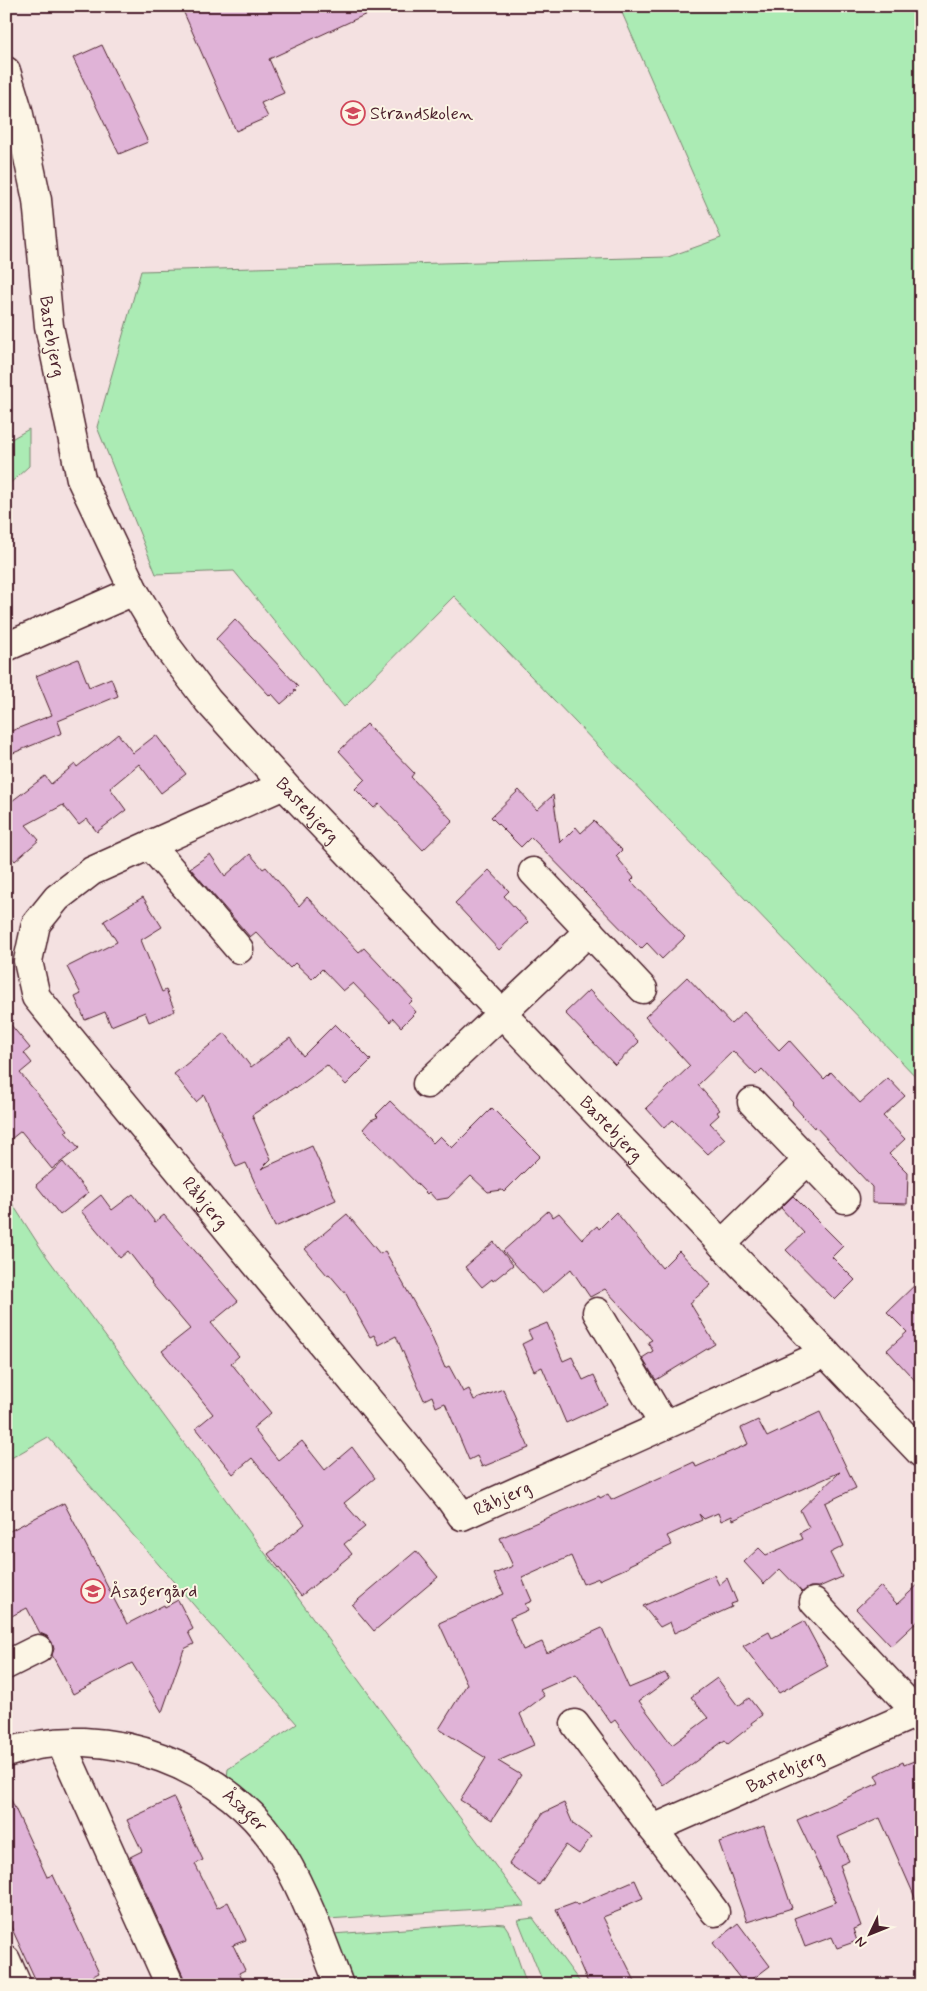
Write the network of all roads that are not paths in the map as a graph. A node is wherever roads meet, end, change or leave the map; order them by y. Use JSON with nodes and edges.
{"nodes":[{"id":1,"x":6,"y":71,"type":"edge"},
{"id":2,"x":134,"y":591,"type":"junction"},
{"id":3,"x":6,"y":647,"type":"edge"},
{"id":4,"x":284,"y":785,"type":"junction"},
{"id":5,"x":150,"y":845,"type":"junction"},
{"id":6,"x":533,"y":872,"type":"dead end"},
{"id":7,"x":589,"y":931,"type":"junction"},
{"id":8,"x":239,"y":949,"type":"dead end"},
{"id":9,"x":643,"y":989,"type":"dead end"},
{"id":10,"x":501,"y":1012,"type":"junction"},
{"id":11,"x":427,"y":1084,"type":"dead end"},
{"id":12,"x":752,"y":1102,"type":"dead end"},
{"id":13,"x":808,"y":1160,"type":"junction"},
{"id":14,"x":846,"y":1199,"type":"dead end"},
{"id":15,"x":722,"y":1244,"type":"junction"},
{"id":16,"x":596,"y":1312,"type":"dead end"},
{"id":17,"x":826,"y":1352,"type":"junction"},
{"id":18,"x":664,"y":1425,"type":"junction"},
{"id":19,"x":921,"y":1453,"type":"edge"},
{"id":20,"x":814,"y":1602,"type":"dead end"},
{"id":21,"x":38,"y":1648,"type":"dead end"},
{"id":22,"x":6,"y":1665,"type":"edge"},
{"id":23,"x":919,"y":1713,"type":"edge"},
{"id":24,"x":575,"y":1724,"type":"dead end"},
{"id":25,"x":61,"y":1743,"type":"junction"},
{"id":26,"x":6,"y":1753,"type":"edge"},
{"id":27,"x":653,"y":1829,"type":"junction"},
{"id":28,"x":715,"y":1912,"type":"dead end"},
{"id":29,"x":6,"y":1960,"type":"edge"},
{"id":30,"x":17,"y":1985,"type":"edge"},
{"id":31,"x":170,"y":1985,"type":"edge"},
{"id":32,"x":339,"y":1985,"type":"edge"}],
"edges":[{"from":1,"to":2,"type":"street","name":"Bastebjerg"},
{"from":2,"to":3,"type":"street"},
{"from":2,"to":4,"type":"street","name":"Bastebjerg"},
{"from":4,"to":5,"type":"street","name":"Råbjerg"},
{"from":4,"to":10,"type":"street","name":"Bastebjerg"},
{"from":5,"to":8,"type":"street"},
{"from":5,"to":18,"type":"street","name":"Råbjerg"},
{"from":6,"to":7,"type":"street"},
{"from":7,"to":9,"type":"street"},
{"from":7,"to":10,"type":"street"},
{"from":10,"to":11,"type":"street"},
{"from":10,"to":15,"type":"street","name":"Bastebjerg"},
{"from":12,"to":13,"type":"street"},
{"from":13,"to":14,"type":"street"},
{"from":13,"to":15,"type":"street"},
{"from":15,"to":17,"type":"street","name":"Bastebjerg"},
{"from":16,"to":18,"type":"street"},
{"from":17,"to":18,"type":"street","name":"Råbjerg"},
{"from":17,"to":19,"type":"street","name":"Bastebjerg"},
{"from":20,"to":23,"type":"street","name":"Bastebjerg"},
{"from":21,"to":22,"type":"street"},
{"from":23,"to":27,"type":"street","name":"Bastebjerg"},
{"from":24,"to":27,"type":"street"},
{"from":25,"to":26,"type":"street","name":"Åsager"},
{"from":25,"to":31,"type":"street"},
{"from":25,"to":32,"type":"street","name":"Åsager"},
{"from":27,"to":28,"type":"street"},
{"from":29,"to":30,"type":"street"}]}
